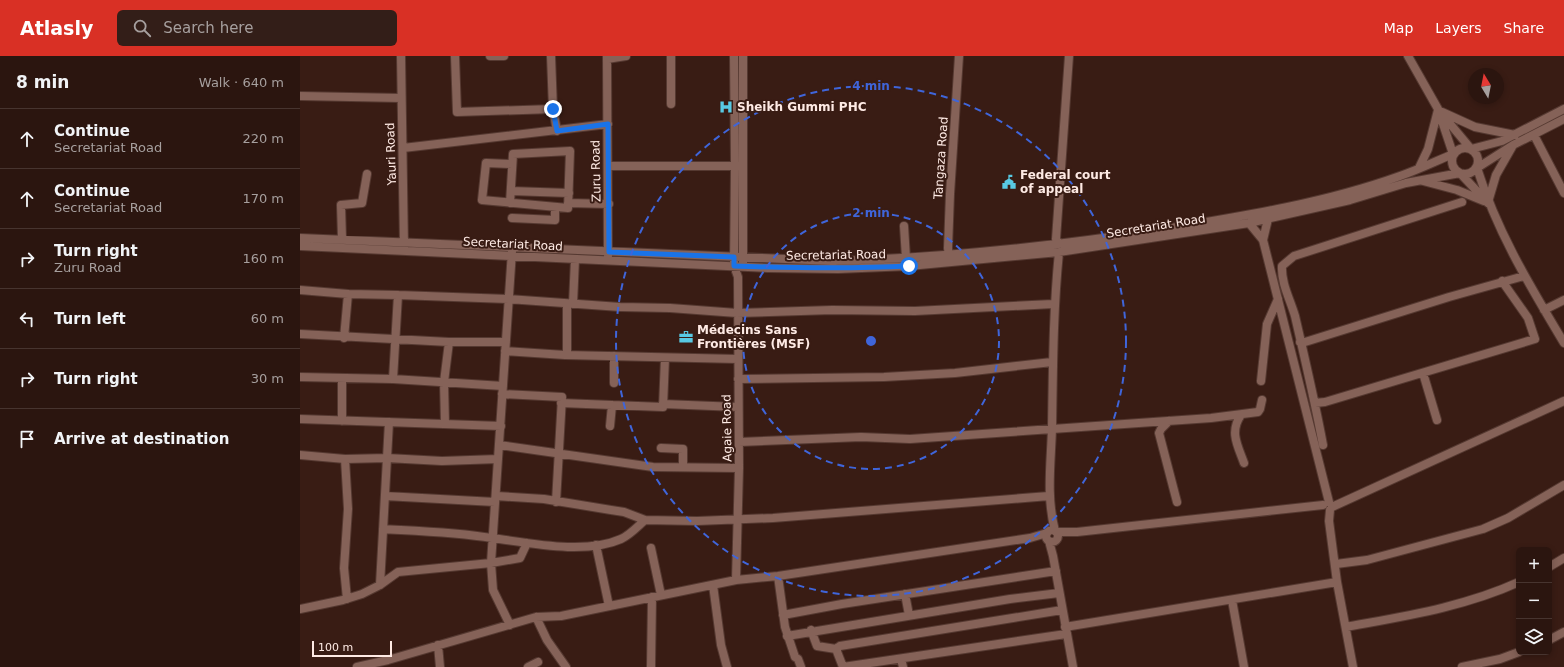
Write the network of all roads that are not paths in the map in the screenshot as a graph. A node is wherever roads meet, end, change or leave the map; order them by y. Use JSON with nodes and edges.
{"nodes":[{"id":1,"x":401,"y":56,"type":"edge"},
{"id":2,"x":455,"y":56,"type":"edge"},
{"id":3,"x":490,"y":56,"type":"edge"},
{"id":4,"x":504,"y":56,"type":"edge"},
{"id":5,"x":551,"y":56,"type":"edge"},
{"id":6,"x":626,"y":56,"type":"edge"},
{"id":7,"x":671,"y":56,"type":"edge"},
{"id":8,"x":734,"y":56,"type":"edge"},
{"id":9,"x":743,"y":56,"type":"edge"},
{"id":10,"x":959,"y":56,"type":"edge"},
{"id":11,"x":1069,"y":56,"type":"edge"},
{"id":12,"x":1408,"y":56,"type":"edge"},
{"id":13,"x":607,"y":58,"type":"edge"},
{"id":14,"x":300,"y":96,"type":"edge"},
{"id":15,"x":401,"y":98,"type":"junction"},
{"id":16,"x":671,"y":104,"type":"dead end"},
{"id":17,"x":553,"y":109,"type":"junction"},
{"id":18,"x":1438,"y":109,"type":"junction"},
{"id":19,"x":1564,"y":109,"type":"edge"},
{"id":20,"x":1564,"y":119,"type":"edge"},
{"id":21,"x":608,"y":124,"type":"junction"},
{"id":22,"x":557,"y":131,"type":"junction"},
{"id":23,"x":1515,"y":135,"type":"junction"},
{"id":24,"x":1534,"y":135,"type":"junction"},
{"id":25,"x":1513,"y":145,"type":"junction"},
{"id":26,"x":403,"y":148,"type":"junction"},
{"id":27,"x":1471,"y":149,"type":"junction"},
{"id":28,"x":1453,"y":154,"type":"junction"},
{"id":29,"x":512,"y":164,"type":"junction"},
{"id":30,"x":608,"y":166,"type":"junction"},
{"id":31,"x":735,"y":166,"type":"junction"},
{"id":32,"x":744,"y":166,"type":"junction"},
{"id":33,"x":1419,"y":168,"type":"junction"},
{"id":34,"x":1477,"y":168,"type":"junction"},
{"id":35,"x":1460,"y":173,"type":"junction"},
{"id":36,"x":367,"y":174,"type":"dead end"},
{"id":37,"x":1420,"y":180,"type":"junction"},
{"id":38,"x":511,"y":191,"type":"junction"},
{"id":39,"x":569,"y":193,"type":"junction"},
{"id":40,"x":1564,"y":193,"type":"edge"},
{"id":41,"x":1462,"y":202,"type":"dead end"},
{"id":42,"x":510,"y":203,"type":"junction"},
{"id":43,"x":568,"y":203,"type":"junction"},
{"id":44,"x":1488,"y":203,"type":"junction"},
{"id":45,"x":609,"y":204,"type":"junction"},
{"id":46,"x":555,"y":207,"type":"junction"},
{"id":47,"x":512,"y":218,"type":"dead end"},
{"id":48,"x":1268,"y":219,"type":"junction"},
{"id":49,"x":1249,"y":223,"type":"junction"},
{"id":50,"x":904,"y":226,"type":"dead end"},
{"id":51,"x":300,"y":238,"type":"edge"},
{"id":52,"x":342,"y":239,"type":"junction"},
{"id":53,"x":1263,"y":240,"type":"junction"},
{"id":54,"x":405,"y":242,"type":"junction"},
{"id":55,"x":300,"y":246,"type":"edge"},
{"id":56,"x":1059,"y":248,"type":"junction"},
{"id":57,"x":404,"y":251,"type":"junction"},
{"id":58,"x":512,"y":252,"type":"junction"},
{"id":59,"x":609,"y":252,"type":"junction"},
{"id":60,"x":906,"y":258,"type":"junction"},
{"id":61,"x":949,"y":258,"type":"junction"},
{"id":62,"x":575,"y":259,"type":"junction"},
{"id":63,"x":608,"y":261,"type":"junction"},
{"id":64,"x":734,"y":262,"type":"junction"},
{"id":65,"x":743,"y":262,"type":"junction"},
{"id":66,"x":1524,"y":276,"type":"junction"},
{"id":67,"x":738,"y":277,"type":"junction"},
{"id":68,"x":1502,"y":281,"type":"junction"},
{"id":69,"x":300,"y":290,"type":"edge"},
{"id":70,"x":348,"y":294,"type":"junction"},
{"id":71,"x":398,"y":295,"type":"junction"},
{"id":72,"x":508,"y":299,"type":"junction"},
{"id":73,"x":1278,"y":299,"type":"junction"},
{"id":74,"x":1564,"y":300,"type":"edge"},
{"id":75,"x":570,"y":304,"type":"junction"},
{"id":76,"x":1053,"y":304,"type":"junction"},
{"id":77,"x":1544,"y":310,"type":"junction"},
{"id":78,"x":737,"y":313,"type":"junction"},
{"id":79,"x":300,"y":334,"type":"edge"},
{"id":80,"x":344,"y":338,"type":"junction"},
{"id":81,"x":395,"y":339,"type":"junction"},
{"id":82,"x":449,"y":342,"type":"junction"},
{"id":83,"x":506,"y":342,"type":"junction"},
{"id":84,"x":1300,"y":342,"type":"junction"},
{"id":85,"x":1564,"y":343,"type":"edge"},
{"id":86,"x":505,"y":351,"type":"junction"},
{"id":87,"x":568,"y":355,"type":"junction"},
{"id":88,"x":614,"y":356,"type":"junction"},
{"id":89,"x":665,"y":358,"type":"junction"},
{"id":90,"x":738,"y":359,"type":"junction"},
{"id":91,"x":1052,"y":362,"type":"junction"},
{"id":92,"x":1423,"y":373,"type":"junction"},
{"id":93,"x":300,"y":377,"type":"edge"},
{"id":94,"x":342,"y":379,"type":"junction"},
{"id":95,"x":394,"y":379,"type":"junction"},
{"id":96,"x":738,"y":379,"type":"junction"},
{"id":97,"x":1261,"y":381,"type":"dead end"},
{"id":98,"x":444,"y":382,"type":"junction"},
{"id":99,"x":614,"y":383,"type":"dead end"},
{"id":100,"x":503,"y":386,"type":"junction"},
{"id":101,"x":502,"y":394,"type":"junction"},
{"id":102,"x":1262,"y":400,"type":"dead end"},
{"id":103,"x":561,"y":402,"type":"junction"},
{"id":104,"x":1564,"y":402,"type":"edge"},
{"id":105,"x":1315,"y":403,"type":"junction"},
{"id":106,"x":612,"y":404,"type":"junction"},
{"id":107,"x":663,"y":404,"type":"junction"},
{"id":108,"x":738,"y":407,"type":"junction"},
{"id":109,"x":1240,"y":415,"type":"junction"},
{"id":110,"x":300,"y":419,"type":"edge"},
{"id":111,"x":1437,"y":420,"type":"dead end"},
{"id":112,"x":342,"y":421,"type":"junction"},
{"id":113,"x":1169,"y":421,"type":"junction"},
{"id":114,"x":389,"y":422,"type":"junction"},
{"id":115,"x":445,"y":424,"type":"junction"},
{"id":116,"x":500,"y":426,"type":"junction"},
{"id":117,"x":610,"y":426,"type":"dead end"},
{"id":118,"x":1052,"y":428,"type":"junction"},
{"id":119,"x":739,"y":442,"type":"junction"},
{"id":120,"x":499,"y":445,"type":"junction"},
{"id":121,"x":1323,"y":445,"type":"dead end"},
{"id":122,"x":661,"y":448,"type":"dead end"},
{"id":123,"x":559,"y":454,"type":"junction"},
{"id":124,"x":300,"y":455,"type":"edge"},
{"id":125,"x":345,"y":458,"type":"junction"},
{"id":126,"x":386,"y":458,"type":"junction"},
{"id":127,"x":498,"y":459,"type":"junction"},
{"id":128,"x":1244,"y":463,"type":"dead end"},
{"id":129,"x":683,"y":467,"type":"junction"},
{"id":130,"x":739,"y":468,"type":"junction"},
{"id":131,"x":1564,"y":485,"type":"edge"},
{"id":132,"x":385,"y":496,"type":"junction"},
{"id":133,"x":1049,"y":496,"type":"junction"},
{"id":134,"x":495,"y":499,"type":"junction"},
{"id":135,"x":556,"y":502,"type":"junction"},
{"id":136,"x":1177,"y":502,"type":"dead end"},
{"id":137,"x":1329,"y":506,"type":"junction"},
{"id":138,"x":1311,"y":508,"type":"junction"},
{"id":139,"x":645,"y":520,"type":"junction"},
{"id":140,"x":739,"y":520,"type":"junction"},
{"id":141,"x":1329,"y":521,"type":"junction"},
{"id":142,"x":383,"y":528,"type":"junction"},
{"id":143,"x":1052,"y":536,"type":"junction"},
{"id":144,"x":493,"y":538,"type":"junction"},
{"id":145,"x":527,"y":543,"type":"junction"},
{"id":146,"x":596,"y":545,"type":"junction"},
{"id":147,"x":651,"y":548,"type":"dead end"},
{"id":148,"x":1564,"y":558,"type":"edge"},
{"id":149,"x":491,"y":563,"type":"junction"},
{"id":150,"x":1336,"y":564,"type":"junction"},
{"id":151,"x":1552,"y":565,"type":"edge"},
{"id":152,"x":1056,"y":571,"type":"junction"},
{"id":153,"x":778,"y":576,"type":"junction"},
{"id":154,"x":736,"y":580,"type":"junction"},
{"id":155,"x":1337,"y":582,"type":"junction"},
{"id":156,"x":1516,"y":583,"type":"edge"},
{"id":157,"x":713,"y":584,"type":"junction"},
{"id":158,"x":380,"y":586,"type":"junction"},
{"id":159,"x":1059,"y":593,"type":"junction"},
{"id":160,"x":906,"y":594,"type":"junction"},
{"id":161,"x":661,"y":595,"type":"junction"},
{"id":162,"x":652,"y":597,"type":"junction"},
{"id":163,"x":347,"y":599,"type":"junction"},
{"id":164,"x":1232,"y":600,"type":"junction"},
{"id":165,"x":610,"y":606,"type":"junction"},
{"id":166,"x":300,"y":609,"type":"edge"},
{"id":167,"x":1062,"y":610,"type":"junction"},
{"id":168,"x":783,"y":615,"type":"junction"},
{"id":169,"x":909,"y":615,"type":"junction"},
{"id":170,"x":536,"y":617,"type":"junction"},
{"id":171,"x":510,"y":625,"type":"junction"},
{"id":172,"x":1346,"y":627,"type":"junction"},
{"id":173,"x":811,"y":630,"type":"junction"},
{"id":174,"x":1066,"y":631,"type":"junction"},
{"id":175,"x":1564,"y":632,"type":"edge"},
{"id":176,"x":787,"y":636,"type":"junction"},
{"id":177,"x":1552,"y":638,"type":"edge"},
{"id":178,"x":438,"y":645,"type":"junction"},
{"id":179,"x":836,"y":649,"type":"junction"},
{"id":180,"x":1516,"y":653,"type":"edge"},
{"id":181,"x":538,"y":662,"type":"dead end"},
{"id":182,"x":902,"y":663,"type":"edge"},
{"id":183,"x":388,"y":664,"type":"edge"},
{"id":184,"x":357,"y":667,"type":"edge"},
{"id":185,"x":440,"y":667,"type":"edge"},
{"id":186,"x":528,"y":667,"type":"edge"},
{"id":187,"x":566,"y":667,"type":"edge"},
{"id":188,"x":650,"y":667,"type":"edge"},
{"id":189,"x":727,"y":667,"type":"edge"},
{"id":190,"x":801,"y":667,"type":"edge"},
{"id":191,"x":843,"y":667,"type":"edge"},
{"id":192,"x":1073,"y":667,"type":"edge"},
{"id":193,"x":1244,"y":667,"type":"edge"},
{"id":194,"x":1353,"y":667,"type":"edge"},
{"id":195,"x":1462,"y":667,"type":"edge"}],
"edges":[{"from":1,"to":15,"type":"street","name":"Yauri Road"},
{"from":2,"to":17,"type":"street"},
{"from":3,"to":4,"type":"street"},
{"from":5,"to":17,"type":"street"},
{"from":6,"to":13,"type":"street"},
{"from":7,"to":16,"type":"street"},
{"from":8,"to":31,"type":"street"},
{"from":9,"to":32,"type":"street"},
{"from":10,"to":61,"type":"street","name":"Tangaza Road"},
{"from":11,"to":56,"type":"street"},
{"from":12,"to":18,"type":"street"},
{"from":13,"to":21,"type":"street","name":"Zuru Road"},
{"from":14,"to":15,"type":"street"},
{"from":15,"to":26,"type":"street","name":"Yauri Road"},
{"from":17,"to":22,"type":"street"},
{"from":18,"to":23,"type":"street"},
{"from":18,"to":27,"type":"street"},
{"from":18,"to":28,"type":"street"},
{"from":18,"to":33,"type":"street"},
{"from":19,"to":23,"type":"street"},
{"from":20,"to":24,"type":"street"},
{"from":21,"to":22,"type":"street"},
{"from":21,"to":30,"type":"street","name":"Zuru Road"},
{"from":22,"to":26,"type":"street"},
{"from":23,"to":27,"type":"street"},
{"from":24,"to":25,"type":"street"},
{"from":24,"to":40,"type":"street"},
{"from":25,"to":34,"type":"street"},
{"from":25,"to":44,"type":"street"},
{"from":26,"to":54,"type":"street","name":"Yauri Road"},
{"from":27,"to":28,"type":"street"},
{"from":27,"to":34,"type":"street"},
{"from":28,"to":33,"type":"street","name":"Secretariat Road"},
{"from":28,"to":35,"type":"street"},
{"from":29,"to":38,"type":"street"},
{"from":29,"to":39,"type":"street"},
{"from":29,"to":42,"type":"street"},
{"from":30,"to":31,"type":"street"},
{"from":30,"to":45,"type":"street","name":"Zuru Road"},
{"from":31,"to":32,"type":"street"},
{"from":31,"to":64,"type":"street"},
{"from":32,"to":65,"type":"street"},
{"from":33,"to":56,"type":"street","name":"Secretariat Road"},
{"from":34,"to":35,"type":"street"},
{"from":34,"to":44,"type":"street"},
{"from":35,"to":37,"type":"street","name":"Secretariat Road"},
{"from":35,"to":44,"type":"street"},
{"from":36,"to":52,"type":"street"},
{"from":37,"to":44,"type":"street"},
{"from":37,"to":48,"type":"street","name":"Secretariat Road"},
{"from":38,"to":39,"type":"street"},
{"from":38,"to":42,"type":"street"},
{"from":39,"to":43,"type":"street"},
{"from":41,"to":84,"type":"street"},
{"from":42,"to":46,"type":"street"},
{"from":43,"to":45,"type":"street"},
{"from":43,"to":46,"type":"street"},
{"from":44,"to":66,"type":"street"},
{"from":45,"to":59,"type":"street","name":"Zuru Road"},
{"from":46,"to":47,"type":"street"},
{"from":48,"to":49,"type":"street","name":"Secretariat Road"},
{"from":48,"to":53,"type":"street"},
{"from":49,"to":53,"type":"street"},
{"from":49,"to":56,"type":"street","name":"Secretariat Road"},
{"from":50,"to":60,"type":"street"},
{"from":51,"to":52,"type":"street","name":"Secretariat Road"},
{"from":52,"to":54,"type":"street","name":"Secretariat Road"},
{"from":53,"to":73,"type":"street"},
{"from":54,"to":57,"type":"street","name":"Yauri Road"},
{"from":54,"to":58,"type":"street","name":"Secretariat Road"},
{"from":55,"to":57,"type":"street","name":"Secretariat Road"},
{"from":56,"to":61,"type":"street","name":"Secretariat Road"},
{"from":56,"to":76,"type":"street"},
{"from":57,"to":58,"type":"street","name":"Secretariat Road"},
{"from":58,"to":59,"type":"street","name":"Secretariat Road"},
{"from":58,"to":62,"type":"street","name":"Secretariat Road"},
{"from":58,"to":72,"type":"street"},
{"from":59,"to":63,"type":"street","name":"Zuru Road"},
{"from":59,"to":64,"type":"street","name":"Secretariat Road"},
{"from":60,"to":61,"type":"street","name":"Secretariat Road"},
{"from":60,"to":65,"type":"street","name":"Secretariat Road"},
{"from":61,"to":65,"type":"street","name":"Secretariat Road"},
{"from":62,"to":63,"type":"street","name":"Secretariat Road"},
{"from":62,"to":75,"type":"street"},
{"from":63,"to":64,"type":"street","name":"Secretariat Road"},
{"from":64,"to":65,"type":"street","name":"Secretariat Road"},
{"from":64,"to":67,"type":"street"},
{"from":65,"to":67,"type":"street"},
{"from":66,"to":68,"type":"street"},
{"from":66,"to":77,"type":"street"},
{"from":67,"to":78,"type":"street","name":"Agaie Road"},
{"from":68,"to":84,"type":"street"},
{"from":68,"to":92,"type":"street"},
{"from":69,"to":70,"type":"street"},
{"from":70,"to":71,"type":"street"},
{"from":70,"to":80,"type":"street"},
{"from":71,"to":72,"type":"street"},
{"from":71,"to":81,"type":"street"},
{"from":72,"to":75,"type":"street"},
{"from":72,"to":83,"type":"street"},
{"from":73,"to":97,"type":"street"},
{"from":73,"to":137,"type":"street"},
{"from":74,"to":77,"type":"street"},
{"from":75,"to":78,"type":"street"},
{"from":75,"to":87,"type":"street"},
{"from":76,"to":78,"type":"street"},
{"from":76,"to":91,"type":"street"},
{"from":77,"to":85,"type":"street"},
{"from":78,"to":90,"type":"street","name":"Agaie Road"},
{"from":79,"to":80,"type":"street"},
{"from":80,"to":81,"type":"street"},
{"from":81,"to":82,"type":"street"},
{"from":81,"to":95,"type":"street"},
{"from":82,"to":83,"type":"street"},
{"from":82,"to":98,"type":"street"},
{"from":83,"to":86,"type":"street"},
{"from":84,"to":105,"type":"street"},
{"from":86,"to":87,"type":"street"},
{"from":86,"to":100,"type":"street"},
{"from":87,"to":88,"type":"street"},
{"from":88,"to":89,"type":"street"},
{"from":88,"to":99,"type":"street"},
{"from":89,"to":90,"type":"street"},
{"from":89,"to":107,"type":"street"},
{"from":90,"to":96,"type":"street","name":"Agaie Road"},
{"from":91,"to":96,"type":"street"},
{"from":91,"to":118,"type":"street"},
{"from":92,"to":105,"type":"street"},
{"from":92,"to":111,"type":"street"},
{"from":93,"to":94,"type":"street"},
{"from":94,"to":95,"type":"street"},
{"from":94,"to":112,"type":"street"},
{"from":95,"to":98,"type":"street"},
{"from":96,"to":108,"type":"street","name":"Agaie Road"},
{"from":98,"to":100,"type":"street"},
{"from":98,"to":115,"type":"street"},
{"from":100,"to":101,"type":"street"},
{"from":101,"to":103,"type":"street"},
{"from":101,"to":116,"type":"street"},
{"from":102,"to":109,"type":"street"},
{"from":103,"to":106,"type":"street"},
{"from":103,"to":123,"type":"street"},
{"from":104,"to":137,"type":"street"},
{"from":105,"to":121,"type":"street"},
{"from":106,"to":107,"type":"street"},
{"from":106,"to":117,"type":"street"},
{"from":107,"to":108,"type":"street"},
{"from":108,"to":119,"type":"street","name":"Agaie Road"},
{"from":109,"to":113,"type":"street"},
{"from":109,"to":128,"type":"street"},
{"from":110,"to":112,"type":"street"},
{"from":112,"to":114,"type":"street"},
{"from":113,"to":118,"type":"street"},
{"from":113,"to":136,"type":"street"},
{"from":114,"to":115,"type":"street"},
{"from":114,"to":126,"type":"street"},
{"from":115,"to":116,"type":"street"},
{"from":116,"to":120,"type":"street"},
{"from":118,"to":119,"type":"street"},
{"from":118,"to":133,"type":"street"},
{"from":119,"to":130,"type":"street","name":"Agaie Road"},
{"from":120,"to":123,"type":"street"},
{"from":120,"to":127,"type":"street"},
{"from":122,"to":129,"type":"street"},
{"from":123,"to":129,"type":"street"},
{"from":123,"to":135,"type":"street"},
{"from":124,"to":125,"type":"street"},
{"from":125,"to":126,"type":"street"},
{"from":125,"to":163,"type":"street"},
{"from":126,"to":127,"type":"street"},
{"from":126,"to":132,"type":"street"},
{"from":127,"to":134,"type":"street"},
{"from":129,"to":130,"type":"street"},
{"from":130,"to":140,"type":"street","name":"Agaie Road"},
{"from":131,"to":150,"type":"street"},
{"from":132,"to":134,"type":"street"},
{"from":132,"to":142,"type":"street"},
{"from":133,"to":140,"type":"street"},
{"from":133,"to":143,"type":"street"},
{"from":134,"to":135,"type":"street"},
{"from":134,"to":144,"type":"street"},
{"from":135,"to":139,"type":"street"},
{"from":137,"to":138,"type":"street"},
{"from":137,"to":141,"type":"street"},
{"from":138,"to":141,"type":"street"},
{"from":138,"to":143,"type":"street"},
{"from":139,"to":140,"type":"street"},
{"from":139,"to":146,"type":"street"},
{"from":140,"to":154,"type":"street","name":"Agaie Road"},
{"from":141,"to":150,"type":"street"},
{"from":142,"to":144,"type":"street"},
{"from":142,"to":158,"type":"street"},
{"from":143,"to":152,"type":"street"},
{"from":143,"to":153,"type":"street"},
{"from":144,"to":145,"type":"street"},
{"from":144,"to":149,"type":"street"},
{"from":145,"to":146,"type":"street"},
{"from":145,"to":149,"type":"street"},
{"from":146,"to":165,"type":"street"},
{"from":147,"to":161,"type":"street"},
{"from":148,"to":151,"type":"street"},
{"from":149,"to":158,"type":"street"},
{"from":149,"to":171,"type":"street"},
{"from":150,"to":155,"type":"street"},
{"from":152,"to":159,"type":"street"},
{"from":152,"to":160,"type":"street"},
{"from":153,"to":154,"type":"street"},
{"from":153,"to":168,"type":"street"},
{"from":154,"to":157,"type":"street"},
{"from":155,"to":164,"type":"street"},
{"from":155,"to":172,"type":"street"},
{"from":156,"to":172,"type":"street"},
{"from":157,"to":161,"type":"street"},
{"from":157,"to":189,"type":"street"},
{"from":158,"to":163,"type":"street"},
{"from":159,"to":167,"type":"street"},
{"from":159,"to":169,"type":"street"},
{"from":160,"to":168,"type":"street"},
{"from":160,"to":169,"type":"street"},
{"from":161,"to":162,"type":"street"},
{"from":162,"to":165,"type":"street"},
{"from":162,"to":188,"type":"street"},
{"from":163,"to":166,"type":"street"},
{"from":164,"to":174,"type":"street"},
{"from":164,"to":193,"type":"street"},
{"from":165,"to":170,"type":"street"},
{"from":167,"to":174,"type":"street"},
{"from":167,"to":179,"type":"street"},
{"from":168,"to":176,"type":"street"},
{"from":169,"to":173,"type":"street"},
{"from":170,"to":171,"type":"street"},
{"from":170,"to":187,"type":"street"},
{"from":171,"to":178,"type":"street"},
{"from":172,"to":194,"type":"street"},
{"from":173,"to":176,"type":"street"},
{"from":173,"to":179,"type":"street"},
{"from":174,"to":182,"type":"street"},
{"from":174,"to":192,"type":"street"},
{"from":175,"to":177,"type":"street"},
{"from":176,"to":190,"type":"street"},
{"from":178,"to":183,"type":"street"},
{"from":178,"to":185,"type":"street"},
{"from":179,"to":191,"type":"street"},
{"from":180,"to":195,"type":"street"},
{"from":181,"to":186,"type":"street"},
{"from":182,"to":191,"type":"street"},
{"from":183,"to":184,"type":"street"}]}
